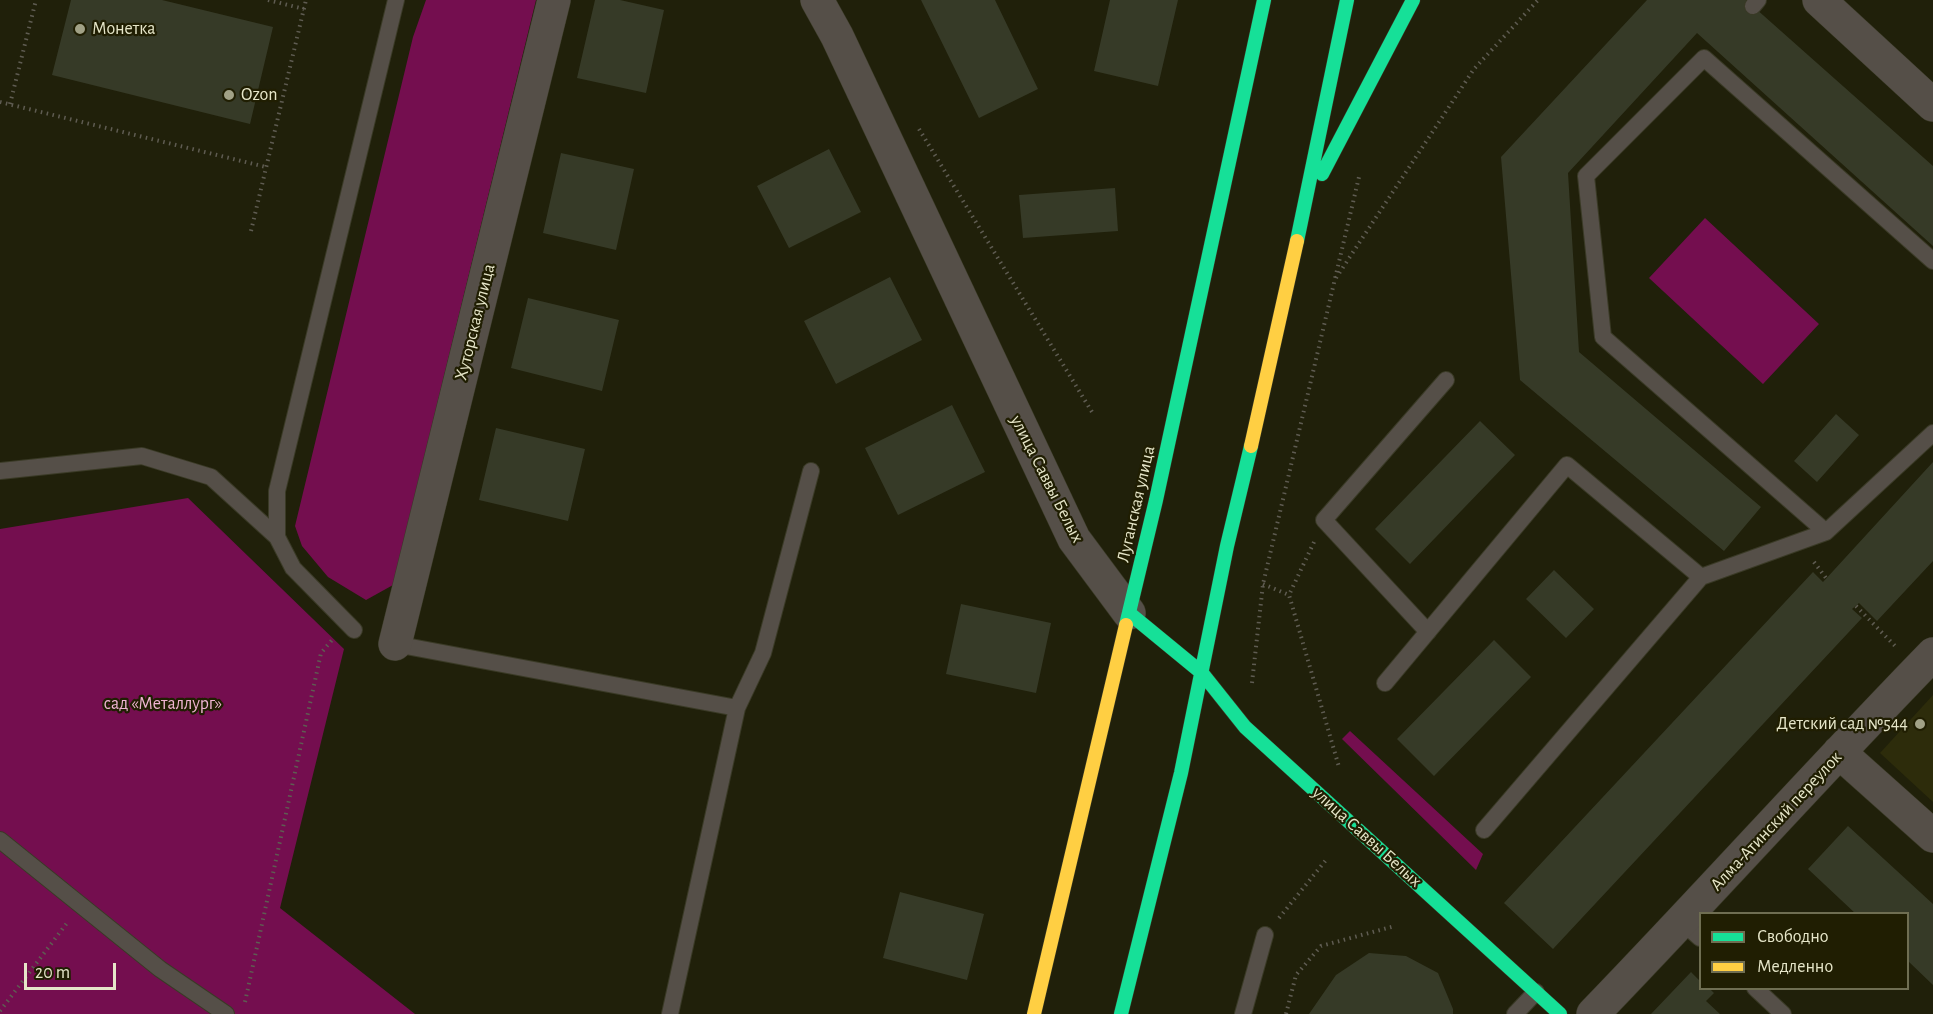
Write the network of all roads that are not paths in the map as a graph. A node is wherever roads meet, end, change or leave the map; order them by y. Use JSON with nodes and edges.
{"nodes":[{"id":1,"x":396,"y":0,"type":"edge"},
{"id":2,"x":554,"y":0,"type":"edge"},
{"id":3,"x":817,"y":0,"type":"edge"},
{"id":4,"x":1264,"y":0,"type":"edge"},
{"id":5,"x":1347,"y":0,"type":"edge"},
{"id":6,"x":1413,"y":0,"type":"edge"},
{"id":7,"x":1819,"y":0,"type":"edge"},
{"id":8,"x":1933,"y":105,"type":"edge"},
{"id":9,"x":1303,"y":210,"type":"junction"},
{"id":10,"x":1933,"y":261,"type":"edge"},
{"id":11,"x":1446,"y":380,"type":"dead end"},
{"id":12,"x":1933,"y":433,"type":"edge"},
{"id":13,"x":0,"y":471,"type":"edge"},
{"id":14,"x":811,"y":471,"type":"dead end"},
{"id":15,"x":1826,"y":532,"type":"junction"},
{"id":16,"x":277,"y":537,"type":"junction"},
{"id":17,"x":1701,"y":577,"type":"junction"},
{"id":18,"x":1129,"y":613,"type":"junction"},
{"id":19,"x":354,"y":630,"type":"road end"},
{"id":20,"x":1428,"y":632,"type":"junction"},
{"id":21,"x":395,"y":644,"type":"joint"},
{"id":22,"x":1926,"y":662,"type":"edge"},
{"id":23,"x":1202,"y":673,"type":"junction"},
{"id":24,"x":1385,"y":683,"type":"dead end"},
{"id":25,"x":737,"y":708,"type":"junction"},
{"id":26,"x":1839,"y":752,"type":"junction"},
{"id":27,"x":1484,"y":830,"type":"dead end"},
{"id":28,"x":1933,"y":836,"type":"edge"},
{"id":29,"x":0,"y":840,"type":"edge"},
{"id":30,"x":1706,"y":912,"type":"edge"},
{"id":31,"x":1691,"y":930,"type":"edge"},
{"id":32,"x":1265,"y":935,"type":"road end"},
{"id":33,"x":1757,"y":990,"type":"edge"},
{"id":34,"x":1536,"y":992,"type":"junction"},
{"id":35,"x":226,"y":1014,"type":"edge"},
{"id":36,"x":670,"y":1014,"type":"edge"},
{"id":37,"x":1034,"y":1014,"type":"edge"},
{"id":38,"x":1121,"y":1014,"type":"edge"},
{"id":39,"x":1243,"y":1014,"type":"edge"},
{"id":40,"x":1515,"y":1014,"type":"edge"},
{"id":41,"x":1560,"y":1014,"type":"edge"},
{"id":42,"x":1593,"y":1014,"type":"edge"},
{"id":43,"x":1783,"y":1014,"type":"edge"}],
"edges":[{"from":1,"to":16,"type":"lane"},
{"from":2,"to":21,"type":"street","name":"Хуторская улица"},
{"from":3,"to":18,"type":"street","name":"улица Саввы Белых"},
{"from":4,"to":18,"type":"main road","name":"Луганская улица"},
{"from":5,"to":9,"type":"main road"},
{"from":6,"to":9,"type":"main road"},
{"from":7,"to":8,"type":"street"},
{"from":9,"to":23,"type":"main road"},
{"from":10,"to":15,"type":"lane"},
{"from":11,"to":20,"type":"lane"},
{"from":12,"to":15,"type":"lane"},
{"from":13,"to":16,"type":"lane"},
{"from":14,"to":25,"type":"lane"},
{"from":15,"to":17,"type":"lane"},
{"from":16,"to":19,"type":"lane"},
{"from":17,"to":20,"type":"lane"},
{"from":17,"to":27,"type":"lane"},
{"from":18,"to":23,"type":"main road","name":"улица Саввы Белых"},
{"from":18,"to":37,"type":"main road","name":"Луганская улица"},
{"from":20,"to":24,"type":"lane"},
{"from":21,"to":25,"type":"lane"},
{"from":22,"to":26,"type":"street","name":"Алма-Атинский переулок"},
{"from":23,"to":34,"type":"main road","name":"улица Саввы Белых"},
{"from":23,"to":38,"type":"main road"},
{"from":25,"to":36,"type":"lane"},
{"from":26,"to":28,"type":"street"},
{"from":26,"to":30,"type":"street","name":"Алма-Атинский переулок"},
{"from":29,"to":35,"type":"lane"},
{"from":31,"to":42,"type":"street","name":"Алма-Атинский переулок"},
{"from":32,"to":39,"type":"lane"},
{"from":33,"to":43,"type":"lane"},
{"from":34,"to":40,"type":"lane"},
{"from":34,"to":41,"type":"main road","name":"улица Саввы Белых"}]}
